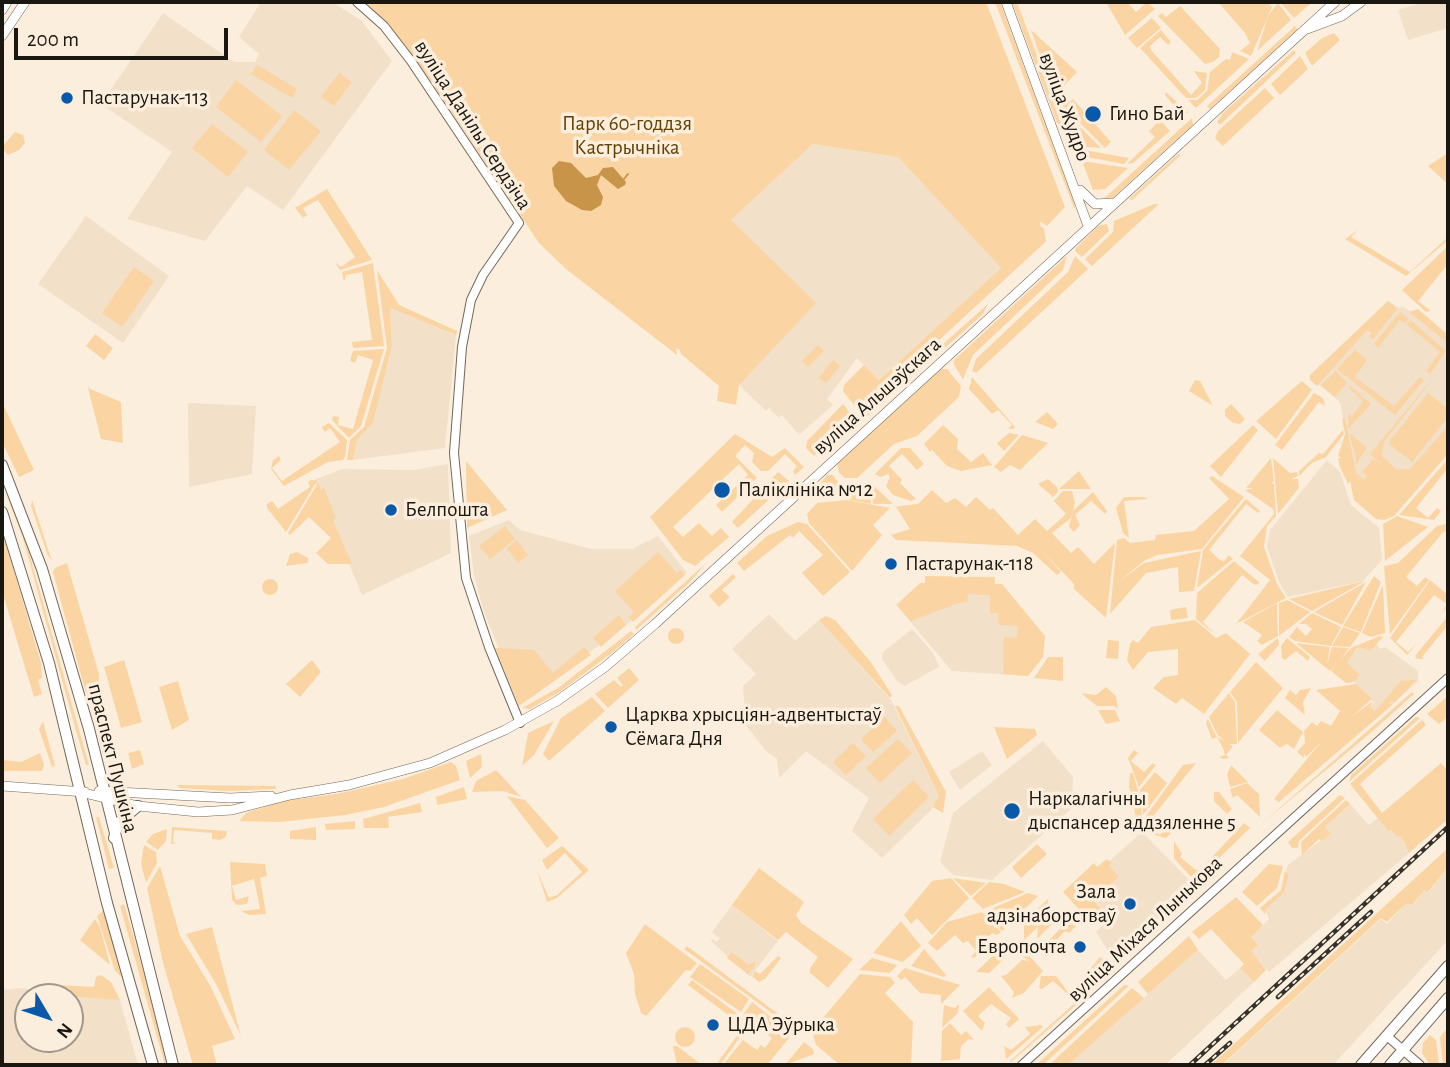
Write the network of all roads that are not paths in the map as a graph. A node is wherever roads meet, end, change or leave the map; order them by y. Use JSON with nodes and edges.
{"nodes":[{"id":1,"x":7,"y":2,"type":"edge"},
{"id":2,"x":25,"y":2,"type":"edge"},
{"id":3,"x":357,"y":2,"type":"edge"},
{"id":4,"x":1006,"y":2,"type":"edge"},
{"id":5,"x":1335,"y":2,"type":"edge"},
{"id":6,"x":1361,"y":2,"type":"edge"},
{"id":7,"x":2,"y":10,"type":"edge"},
{"id":8,"x":1302,"y":31,"type":"junction"},
{"id":9,"x":2,"y":36,"type":"edge"},
{"id":10,"x":1074,"y":184,"type":"junction"},
{"id":11,"x":1118,"y":199,"type":"junction"},
{"id":12,"x":1088,"y":226,"type":"junction"},
{"id":13,"x":2,"y":465,"type":"edge"},
{"id":14,"x":2,"y":512,"type":"edge"},
{"id":15,"x":1448,"y":678,"type":"edge"},
{"id":16,"x":520,"y":723,"type":"junction"},
{"id":17,"x":2,"y":786,"type":"edge"},
{"id":18,"x":80,"y":792,"type":"junction"},
{"id":19,"x":105,"y":795,"type":"junction"},
{"id":20,"x":290,"y":795,"type":"junction"},
{"id":21,"x":138,"y":806,"type":"junction"},
{"id":22,"x":114,"y":841,"type":"junction"},
{"id":23,"x":130,"y":899,"type":"junction"},
{"id":24,"x":107,"y":903,"type":"junction"},
{"id":25,"x":1448,"y":966,"type":"edge"},
{"id":26,"x":1448,"y":998,"type":"edge"},
{"id":27,"x":1387,"y":1036,"type":"junction"},
{"id":28,"x":1404,"y":1050,"type":"junction"},
{"id":29,"x":153,"y":1065,"type":"edge"},
{"id":30,"x":173,"y":1065,"type":"edge"},
{"id":31,"x":1022,"y":1065,"type":"edge"},
{"id":32,"x":1361,"y":1065,"type":"edge"},
{"id":33,"x":1390,"y":1065,"type":"edge"},
{"id":34,"x":1420,"y":1065,"type":"edge"}],
"edges":[{"from":1,"to":7,"type":"main road"},
{"from":2,"to":9,"type":"main road"},
{"from":3,"to":16,"type":"street","name":"вуліца Данілы Сердзіча"},
{"from":4,"to":10,"type":"main road","name":"вуліца Жудро"},
{"from":5,"to":8,"type":"main road","name":"вуліца Альшэўскага"},
{"from":6,"to":8,"type":"main road","name":"вуліца Альшэўскага"},
{"from":8,"to":11,"type":"main road","name":"вуліца Альшэўскага"},
{"from":10,"to":11,"type":"main road"},
{"from":10,"to":12,"type":"main road","name":"вуліца Жудро"},
{"from":11,"to":12,"type":"main road","name":"вуліца Альшэўскага"},
{"from":12,"to":16,"type":"main road","name":"вуліца Альшэўскага"},
{"from":13,"to":19,"type":"main road","name":"праспект Пушкіна"},
{"from":14,"to":18,"type":"main road","name":"праспект Пушкіна"},
{"from":15,"to":31,"type":"street","name":"вуліца Міхася Лынькова"},
{"from":16,"to":20,"type":"main road","name":"вуліца Альшэўскага"},
{"from":17,"to":18,"type":"main road","name":"вуліца Альшэўскага"},
{"from":18,"to":19,"type":"main road","name":"вуліца Альшэўскага"},
{"from":18,"to":24,"type":"main road","name":"праспект Пушкіна"},
{"from":19,"to":20,"type":"main road","name":"вуліца Альшэўскага"},
{"from":19,"to":21,"type":"main road","name":"вуліца Альшэўскага"},
{"from":19,"to":22,"type":"main road","name":"праспект Пушкіна"},
{"from":20,"to":21,"type":"main road","name":"вуліца Альшэўскага"},
{"from":21,"to":22,"type":"main road"},
{"from":22,"to":23,"type":"main road","name":"праспект Пушкіна"},
{"from":23,"to":24,"type":"main road"},
{"from":23,"to":30,"type":"main road","name":"праспект Пушкіна"},
{"from":24,"to":29,"type":"main road","name":"праспект Пушкіна"},
{"from":25,"to":27,"type":"main road"},
{"from":26,"to":28,"type":"main road"},
{"from":27,"to":28,"type":"street"},
{"from":27,"to":32,"type":"main road"},
{"from":28,"to":33,"type":"main road"},
{"from":28,"to":34,"type":"street"}]}
